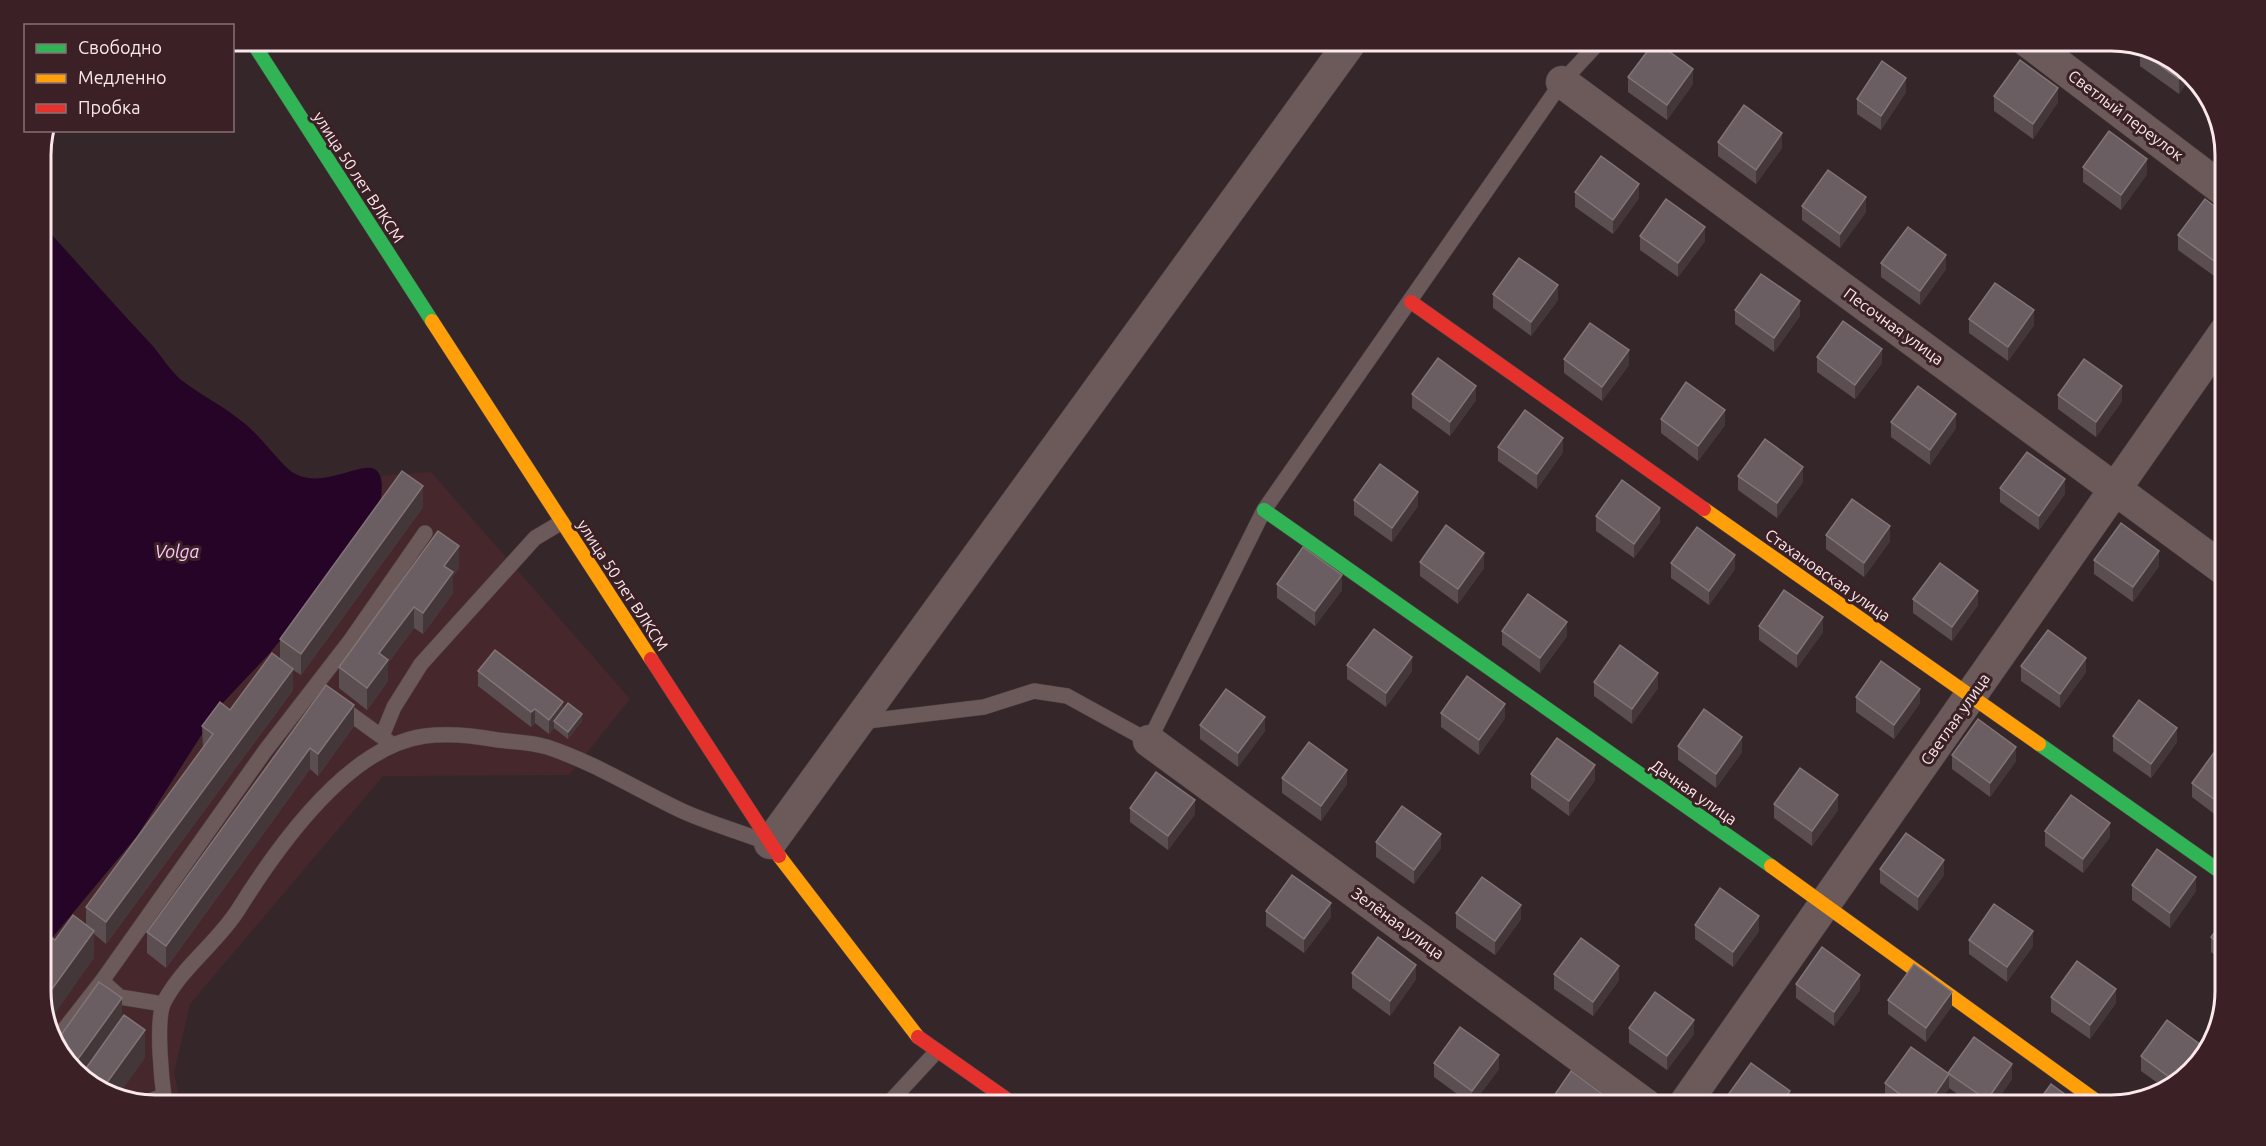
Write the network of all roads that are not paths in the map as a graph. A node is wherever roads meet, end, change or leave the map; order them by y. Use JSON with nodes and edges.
{"nodes":[{"id":1,"x":258,"y":51,"type":"edge"},
{"id":2,"x":1344,"y":51,"type":"edge"},
{"id":3,"x":1591,"y":51,"type":"edge"},
{"id":4,"x":2041,"y":51,"type":"edge"},
{"id":5,"x":1562,"y":82,"type":"junction"},
{"id":6,"x":2215,"y":182,"type":"edge"},
{"id":7,"x":1411,"y":302,"type":"junction"},
{"id":8,"x":2215,"y":346,"type":"edge"},
{"id":9,"x":2116,"y":489,"type":"junction"},
{"id":10,"x":1264,"y":510,"type":"junction"},
{"id":11,"x":562,"y":522,"type":"junction"},
{"id":12,"x":425,"y":533,"type":"dead end"},
{"id":13,"x":2215,"y":563,"type":"edge"},
{"id":14,"x":314,"y":688,"type":"junction"},
{"id":15,"x":1971,"y":696,"type":"junction"},
{"id":16,"x":856,"y":722,"type":"junction"},
{"id":17,"x":388,"y":741,"type":"junction"},
{"id":18,"x":1149,"y":741,"type":"junction"},
{"id":19,"x":770,"y":843,"type":"junction"},
{"id":20,"x":2215,"y":868,"type":"edge"},
{"id":21,"x":1825,"y":904,"type":"junction"},
{"id":22,"x":102,"y":981,"type":"junction"},
{"id":23,"x":163,"y":1004,"type":"junction"},
{"id":24,"x":61,"y":1034,"type":"edge"},
{"id":25,"x":937,"y":1051,"type":"junction"},
{"id":26,"x":163,"y":1095,"type":"edge"},
{"id":27,"x":897,"y":1095,"type":"edge"},
{"id":28,"x":999,"y":1095,"type":"edge"},
{"id":29,"x":1631,"y":1095,"type":"edge"},
{"id":30,"x":1692,"y":1095,"type":"edge"},
{"id":31,"x":2087,"y":1095,"type":"edge"}],
"edges":[{"from":1,"to":11,"type":"street","name":"улица 50 лет ВЛКСМ"},
{"from":2,"to":16,"type":"street"},
{"from":3,"to":5,"type":"lane"},
{"from":4,"to":6,"type":"street","name":"Светлый переулок"},
{"from":5,"to":7,"type":"lane"},
{"from":5,"to":9,"type":"street","name":"Песочная улица"},
{"from":7,"to":10,"type":"lane"},
{"from":7,"to":15,"type":"street","name":"Стахановская улица"},
{"from":8,"to":9,"type":"street","name":"Светлая улица"},
{"from":9,"to":13,"type":"street","name":"Песочная улица"},
{"from":9,"to":15,"type":"street","name":"Светлая улица"},
{"from":10,"to":18,"type":"lane"},
{"from":10,"to":21,"type":"street","name":"Дачная улица"},
{"from":11,"to":17,"type":"lane"},
{"from":11,"to":19,"type":"street","name":"улица 50 лет ВЛКСМ"},
{"from":12,"to":14,"type":"lane"},
{"from":14,"to":17,"type":"lane"},
{"from":14,"to":22,"type":"lane"},
{"from":15,"to":20,"type":"street","name":"Стахановская улица"},
{"from":15,"to":21,"type":"street","name":"Светлая улица"},
{"from":16,"to":18,"type":"lane"},
{"from":16,"to":19,"type":"street"},
{"from":17,"to":19,"type":"lane"},
{"from":17,"to":23,"type":"lane"},
{"from":18,"to":29,"type":"street","name":"Зелёная улица"},
{"from":19,"to":25,"type":"street","name":"улица 50 лет ВЛКСМ"},
{"from":21,"to":30,"type":"street","name":"Светлая улица"},
{"from":21,"to":31,"type":"street","name":"Дачная улица"},
{"from":22,"to":23,"type":"lane"},
{"from":22,"to":24,"type":"lane"},
{"from":23,"to":26,"type":"lane"},
{"from":25,"to":27,"type":"lane"},
{"from":25,"to":28,"type":"street","name":"улица 50 лет ВЛКСМ"}]}
